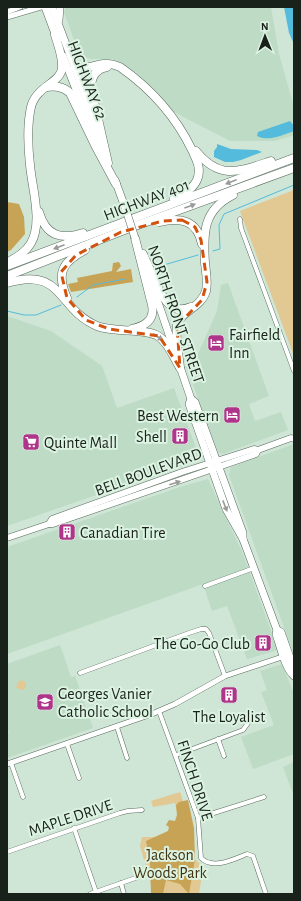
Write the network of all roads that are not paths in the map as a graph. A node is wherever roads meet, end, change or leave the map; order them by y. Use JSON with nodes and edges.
{"nodes":[{"id":1,"x":20,"y":7,"type":"edge"},
{"id":2,"x":41,"y":7,"type":"edge"},
{"id":3,"x":45,"y":7,"type":"edge"},
{"id":4,"x":52,"y":7,"type":"edge"},
{"id":5,"x":60,"y":7,"type":"edge"},
{"id":6,"x":7,"y":12,"type":"edge"},
{"id":7,"x":7,"y":17,"type":"edge"},
{"id":8,"x":59,"y":35,"type":"junction"},
{"id":9,"x":75,"y":68,"type":"junction"},
{"id":10,"x":128,"y":74,"type":"junction"},
{"id":11,"x":45,"y":87,"type":"junction"},
{"id":12,"x":186,"y":139,"type":"junction"},
{"id":13,"x":294,"y":157,"type":"edge"},
{"id":14,"x":108,"y":163,"type":"junction"},
{"id":15,"x":292,"y":169,"type":"edge"},
{"id":16,"x":116,"y":184,"type":"junction"},
{"id":17,"x":34,"y":190,"type":"junction"},
{"id":18,"x":138,"y":217,"type":"junction"},
{"id":19,"x":240,"y":219,"type":"dead end"},
{"id":20,"x":124,"y":231,"type":"junction"},
{"id":21,"x":135,"y":238,"type":"junction"},
{"id":22,"x":205,"y":257,"type":"junction"},
{"id":23,"x":7,"y":262,"type":"edge"},
{"id":24,"x":7,"y":266,"type":"edge"},
{"id":25,"x":7,"y":276,"type":"edge"},
{"id":26,"x":7,"y":283,"type":"edge"},
{"id":27,"x":199,"y":303,"type":"junction"},
{"id":28,"x":70,"y":304,"type":"junction"},
{"id":29,"x":121,"y":331,"type":"junction"},
{"id":30,"x":180,"y":368,"type":"junction"},
{"id":31,"x":294,"y":371,"type":"edge"},
{"id":32,"x":293,"y":437,"type":"edge"},
{"id":33,"x":214,"y":465,"type":"junction"},
{"id":34,"x":7,"y":538,"type":"edge"},
{"id":35,"x":254,"y":568,"type":"junction"},
{"id":36,"x":205,"y":586,"type":"dead end"},
{"id":37,"x":286,"y":655,"type":"junction"},
{"id":38,"x":294,"y":669,"type":"edge"},
{"id":39,"x":80,"y":673,"type":"dead end"},
{"id":40,"x":225,"y":676,"type":"junction"},
{"id":41,"x":294,"y":676,"type":"edge"},
{"id":42,"x":159,"y":711,"type":"junction"},
{"id":43,"x":248,"y":723,"type":"dead end"},
{"id":44,"x":117,"y":727,"type":"junction"},
{"id":45,"x":218,"y":739,"type":"junction"},
{"id":46,"x":67,"y":744,"type":"junction"},
{"id":47,"x":176,"y":755,"type":"junction"},
{"id":48,"x":224,"y":756,"type":"dead end"},
{"id":49,"x":128,"y":758,"type":"dead end"},
{"id":50,"x":9,"y":764,"type":"edge"},
{"id":51,"x":79,"y":778,"type":"dead end"},
{"id":52,"x":23,"y":797,"type":"dead end"},
{"id":53,"x":264,"y":797,"type":"dead end"},
{"id":54,"x":142,"y":810,"type":"dead end"},
{"id":55,"x":198,"y":818,"type":"junction"},
{"id":56,"x":74,"y":828,"type":"junction"},
{"id":57,"x":7,"y":852,"type":"edge"},
{"id":58,"x":144,"y":875,"type":"dead end"},
{"id":59,"x":121,"y":883,"type":"junction"},
{"id":60,"x":96,"y":892,"type":"junction"},
{"id":61,"x":90,"y":894,"type":"edge"},
{"id":62,"x":124,"y":894,"type":"edge"},
{"id":63,"x":266,"y":894,"type":"edge"}],
"edges":[{"from":1,"to":6,"type":"street"},
{"from":2,"to":7,"type":"street"},
{"from":3,"to":8,"type":"main road","name":"HIGHWAY 62"},
{"from":4,"to":8,"type":"main road","name":"HIGHWAY 62"},
{"from":5,"to":8,"type":"main road"},
{"from":8,"to":9,"type":"main road","name":"HIGHWAY 62"},
{"from":8,"to":11,"type":"highway"},
{"from":8,"to":14,"type":"main road","name":"HIGHWAY 62"},
{"from":9,"to":10,"type":"highway"},
{"from":9,"to":14,"type":"main road","name":"HIGHWAY 62"},
{"from":10,"to":12,"type":"highway"},
{"from":10,"to":14,"type":"highway"},
{"from":11,"to":16,"type":"highway"},
{"from":11,"to":17,"type":"highway"},
{"from":12,"to":13,"type":"highway"},
{"from":12,"to":18,"type":"highway"},
{"from":13,"to":18,"type":"highway","name":"HIGHWAY 401","one_way":true},
{"from":14,"to":16,"type":"main road","name":"HIGHWAY 62"},
{"from":20,"to":15,"type":"highway","name":"HIGHWAY 401","one_way":true},
{"from":15,"to":22,"type":"highway"},
{"from":16,"to":21,"type":"main road","name":"HIGHWAY 62","bridge":true},
{"from":17,"to":18,"type":"highway"},
{"from":17,"to":23,"type":"highway"},
{"from":18,"to":24,"type":"highway","name":"HIGHWAY 401","one_way":true},
{"from":19,"to":31,"type":"street"},
{"from":20,"to":22,"type":"highway"},
{"from":20,"to":25,"type":"highway","name":"HIGHWAY 401"},
{"from":20,"to":28,"type":"highway"},
{"from":21,"to":27,"type":"highway"},
{"from":21,"to":29,"type":"highway"},
{"from":21,"to":30,"type":"main road","name":"NORTH FRONT STREET"},
{"from":22,"to":27,"type":"highway"},
{"from":26,"to":28,"type":"highway"},
{"from":27,"to":30,"type":"highway"},
{"from":28,"to":29,"type":"highway"},
{"from":29,"to":30,"type":"highway","one_way":true},
{"from":30,"to":33,"type":"main road","name":"NORTH FRONT STREET"},
{"from":32,"to":33,"type":"main road","name":"BELL BOULEVARD"},
{"from":33,"to":34,"type":"main road","name":"BELL BOULEVARD"},
{"from":33,"to":35,"type":"main road","name":"NORTH FRONT STREET"},
{"from":35,"to":36,"type":"street"},
{"from":35,"to":37,"type":"main road","name":"NORTH FRONT STREET"},
{"from":37,"to":38,"type":"main road","name":"NORTH FRONT STREET"},
{"from":37,"to":40,"type":"street"},
{"from":37,"to":41,"type":"main road","name":"NORTH FRONT STREET"},
{"from":39,"to":40,"type":"street"},
{"from":40,"to":42,"type":"street"},
{"from":42,"to":44,"type":"street"},
{"from":42,"to":47,"type":"street","name":"FINCH DRIVE"},
{"from":43,"to":45,"type":"street"},
{"from":44,"to":46,"type":"street"},
{"from":44,"to":49,"type":"street"},
{"from":45,"to":47,"type":"street"},
{"from":45,"to":48,"type":"street"},
{"from":46,"to":50,"type":"street"},
{"from":46,"to":51,"type":"street"},
{"from":47,"to":55,"type":"street","name":"FINCH DRIVE"},
{"from":50,"to":52,"type":"street"},
{"from":53,"to":55,"type":"street"},
{"from":54,"to":56,"type":"street","name":"MAPLE DRIVE"},
{"from":55,"to":63,"type":"street","name":"FINCH DRIVE"},
{"from":56,"to":57,"type":"street","name":"MAPLE DRIVE"},
{"from":56,"to":60,"type":"street"},
{"from":58,"to":59,"type":"street"},
{"from":59,"to":60,"type":"street"},
{"from":59,"to":62,"type":"street"},
{"from":60,"to":61,"type":"street"}]}
